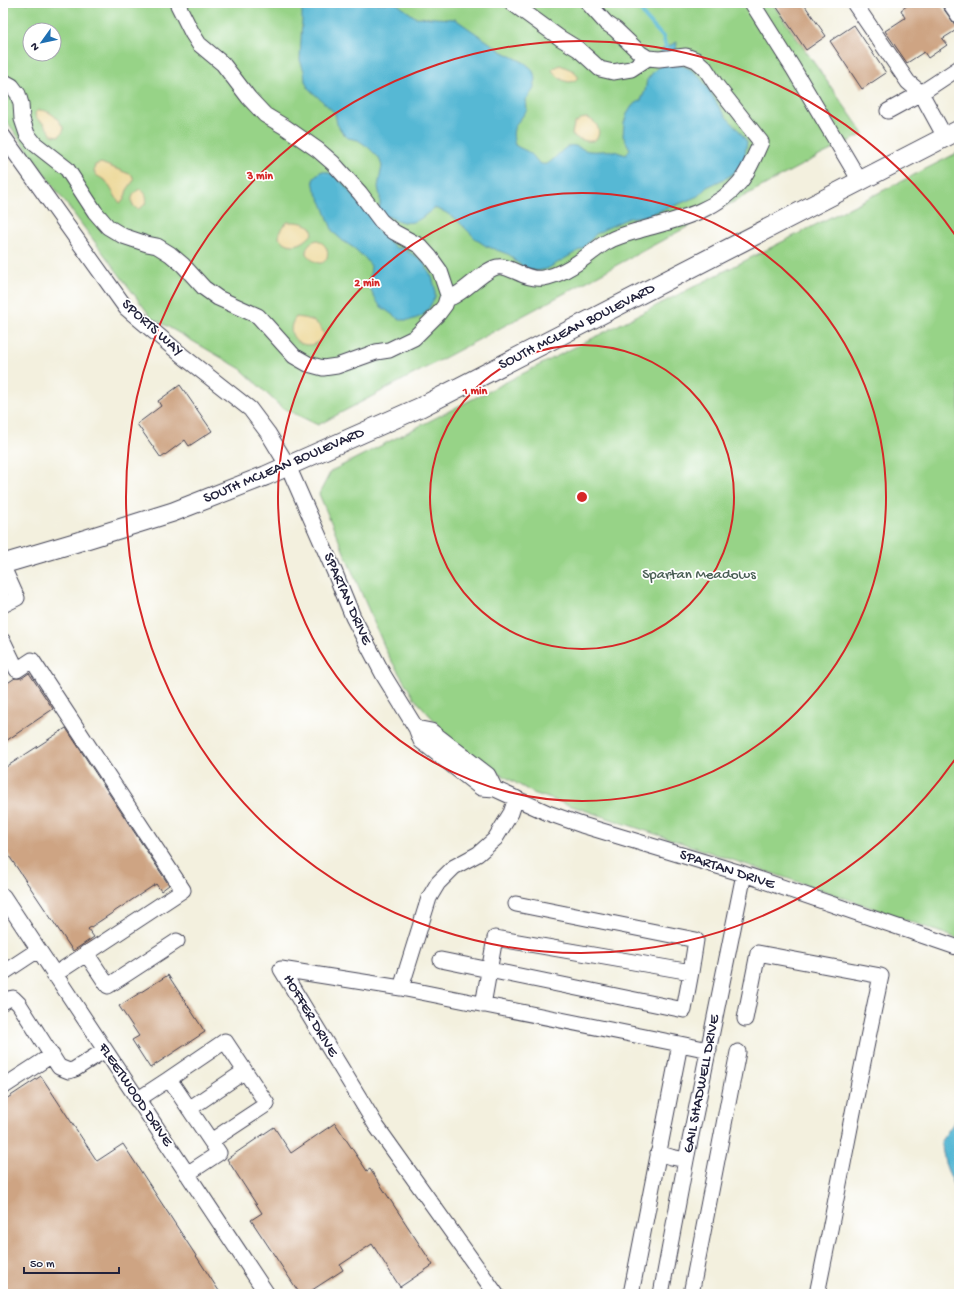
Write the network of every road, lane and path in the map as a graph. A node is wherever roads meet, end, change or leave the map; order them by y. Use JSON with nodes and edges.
{"nodes":[{"id":1,"x":177,"y":3,"type":"edge"},
{"id":2,"x":512,"y":3,"type":"edge"},
{"id":3,"x":588,"y":3,"type":"edge"},
{"id":4,"x":752,"y":3,"type":"edge"},
{"id":5,"x":854,"y":3,"type":"edge"},
{"id":6,"x":950,"y":3,"type":"edge"},
{"id":7,"x":959,"y":16,"type":"edge"},
{"id":8,"x":653,"y":58,"type":"junction"},
{"id":9,"x":959,"y":68,"type":"edge"},
{"id":10,"x":3,"y":81,"type":"edge"},
{"id":11,"x":921,"y":94,"type":"junction"},
{"id":12,"x":888,"y":111,"type":"dead end"},
{"id":13,"x":952,"y":133,"type":"edge"},
{"id":14,"x":3,"y":136,"type":"edge"},
{"id":15,"x":860,"y":182,"type":"junction"},
{"id":16,"x":448,"y":296,"type":"junction"},
{"id":17,"x":288,"y":466,"type":"junction"},
{"id":18,"x":3,"y":564,"type":"edge"},
{"id":19,"x":3,"y":567,"type":"edge"},
{"id":20,"x":3,"y":606,"type":"edge"},
{"id":21,"x":3,"y":642,"type":"edge"},
{"id":22,"x":516,"y":798,"type":"junction"},
{"id":23,"x":744,"y":874,"type":"junction"},
{"id":24,"x":3,"y":896,"type":"edge"},
{"id":25,"x":516,"y":904,"type":"dead end"},
{"id":26,"x":177,"y":941,"type":"dead end"},
{"id":27,"x":959,"y":948,"type":"edge"},
{"id":28,"x":38,"y":950,"type":"junction"},
{"id":29,"x":86,"y":953,"type":"junction"},
{"id":30,"x":441,"y":960,"type":"dead end"},
{"id":31,"x":489,"y":969,"type":"junction"},
{"id":32,"x":691,"y":972,"type":"junction"},
{"id":33,"x":3,"y":973,"type":"edge"},
{"id":34,"x":54,"y":975,"type":"junction"},
{"id":35,"x":401,"y":988,"type":"junction"},
{"id":36,"x":3,"y":1002,"type":"edge"},
{"id":37,"x":483,"y":1005,"type":"junction"},
{"id":38,"x":745,"y":1019,"type":"dead end"},
{"id":39,"x":680,"y":1044,"type":"junction"},
{"id":40,"x":104,"y":1050,"type":"junction"},
{"id":41,"x":709,"y":1050,"type":"junction"},
{"id":42,"x":738,"y":1052,"type":"dead end"},
{"id":43,"x":52,"y":1055,"type":"junction"},
{"id":44,"x":245,"y":1071,"type":"junction"},
{"id":45,"x":169,"y":1079,"type":"junction"},
{"id":46,"x":3,"y":1087,"type":"edge"},
{"id":47,"x":137,"y":1100,"type":"junction"},
{"id":48,"x":189,"y":1109,"type":"junction"},
{"id":49,"x":211,"y":1141,"type":"junction"},
{"id":50,"x":658,"y":1153,"type":"junction"},
{"id":51,"x":686,"y":1160,"type":"junction"},
{"id":52,"x":187,"y":1174,"type":"junction"},
{"id":53,"x":266,"y":1294,"type":"edge"},
{"id":54,"x":496,"y":1294,"type":"edge"},
{"id":55,"x":631,"y":1294,"type":"edge"},
{"id":56,"x":661,"y":1294,"type":"edge"},
{"id":57,"x":691,"y":1294,"type":"edge"},
{"id":58,"x":817,"y":1294,"type":"edge"}],
"edges":[{"from":1,"to":16,"type":"street"},
{"from":2,"to":8,"type":"street"},
{"from":3,"to":8,"type":"street"},
{"from":4,"to":15,"type":"street"},
{"from":5,"to":11,"type":"street"},
{"from":6,"to":7,"type":"street"},
{"from":8,"to":16,"type":"street"},
{"from":9,"to":11,"type":"street"},
{"from":10,"to":16,"type":"street"},
{"from":11,"to":12,"type":"street"},
{"from":11,"to":13,"type":"street"},
{"from":13,"to":15,"type":"main road","name":"SOUTH MCLEAN BOULEVARD"},
{"from":14,"to":17,"type":"street","name":"SPORTS WAY"},
{"from":15,"to":17,"type":"main road","name":"SOUTH MCLEAN BOULEVARD"},
{"from":17,"to":18,"type":"main road","name":"SOUTH MCLEAN BOULEVARD"},
{"from":17,"to":22,"type":"street","name":"SPARTAN DRIVE"},
{"from":19,"to":20,"type":"street"},
{"from":21,"to":29,"type":"street"},
{"from":22,"to":23,"type":"street","name":"SPARTAN DRIVE"},
{"from":22,"to":35,"type":"street"},
{"from":23,"to":27,"type":"street","name":"SPARTAN DRIVE"},
{"from":23,"to":41,"type":"street","name":"GAIL SHADWELL DRIVE"},
{"from":24,"to":28,"type":"street","name":"FLEETWOOD DRIVE"},
{"from":25,"to":32,"type":"street"},
{"from":26,"to":29,"type":"street"},
{"from":28,"to":33,"type":"street"},
{"from":28,"to":34,"type":"street","name":"FLEETWOOD DRIVE"},
{"from":29,"to":34,"type":"street"},
{"from":30,"to":31,"type":"street"},
{"from":31,"to":32,"type":"street"},
{"from":31,"to":32,"type":"street"},
{"from":31,"to":37,"type":"street"},
{"from":34,"to":40,"type":"street","name":"FLEETWOOD DRIVE"},
{"from":35,"to":37,"type":"street"},
{"from":35,"to":54,"type":"street","name":"HOFFER DRIVE"},
{"from":36,"to":43,"type":"street"},
{"from":37,"to":39,"type":"street"},
{"from":38,"to":58,"type":"street"},
{"from":39,"to":41,"type":"street"},
{"from":39,"to":50,"type":"street"},
{"from":40,"to":43,"type":"street"},
{"from":40,"to":47,"type":"street","name":"FLEETWOOD DRIVE"},
{"from":41,"to":51,"type":"street","name":"GAIL SHADWELL DRIVE"},
{"from":42,"to":57,"type":"street"},
{"from":43,"to":46,"type":"street"},
{"from":44,"to":45,"type":"street"},
{"from":44,"to":48,"type":"street"},
{"from":44,"to":49,"type":"street"},
{"from":45,"to":47,"type":"street"},
{"from":45,"to":48,"type":"street"},
{"from":47,"to":52,"type":"street","name":"FLEETWOOD DRIVE"},
{"from":48,"to":49,"type":"street"},
{"from":49,"to":52,"type":"street"},
{"from":50,"to":51,"type":"street"},
{"from":50,"to":55,"type":"street"},
{"from":51,"to":56,"type":"street","name":"GAIL SHADWELL DRIVE"},
{"from":52,"to":53,"type":"street","name":"FLEETWOOD DRIVE"}]}
